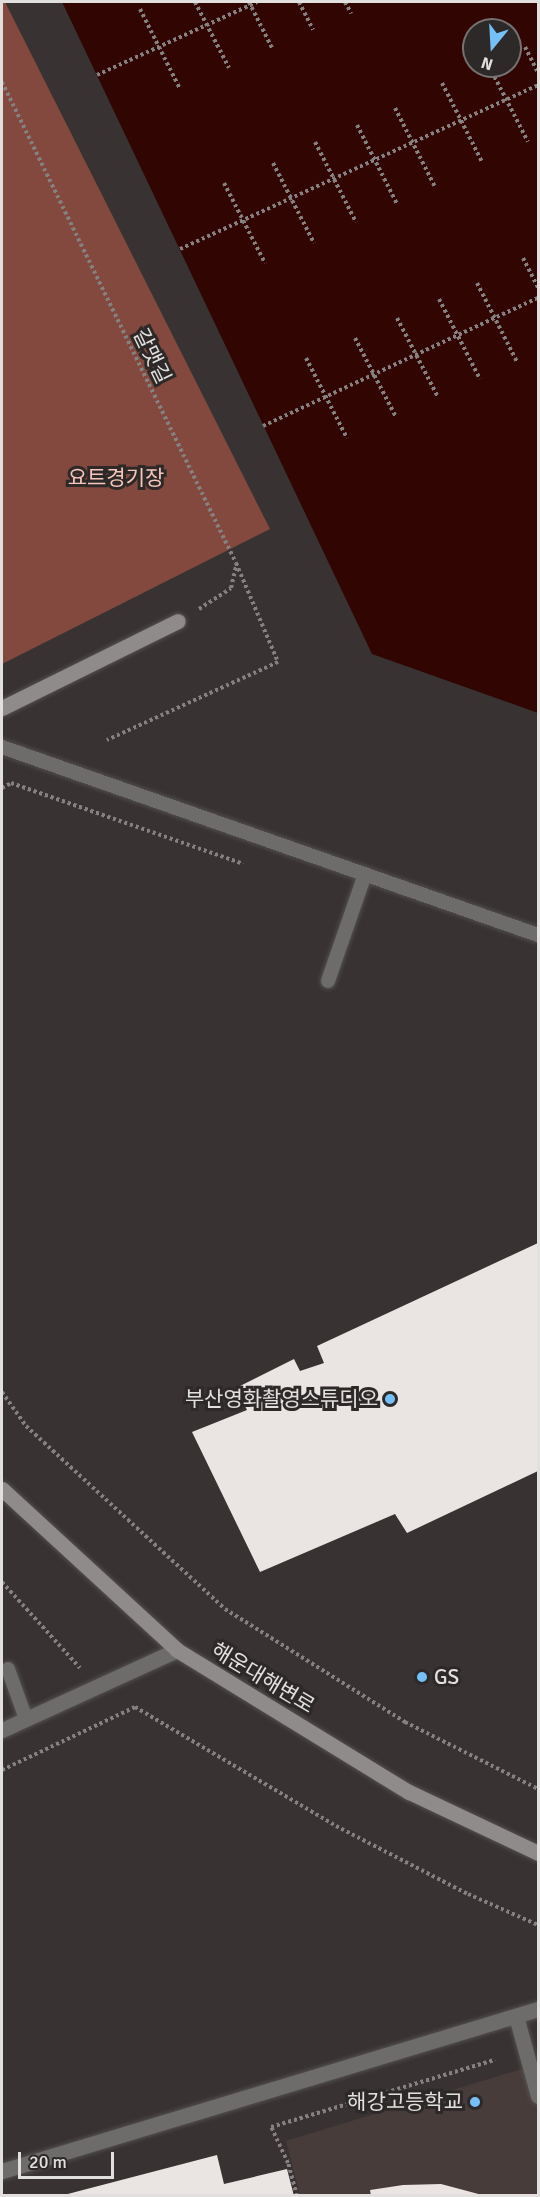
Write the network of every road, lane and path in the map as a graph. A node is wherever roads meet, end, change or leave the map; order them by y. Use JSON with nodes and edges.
{"nodes":[{"id":1,"x":195,"y":2,"type":"edge"},
{"id":2,"x":257,"y":2,"type":"edge"},
{"id":3,"x":299,"y":2,"type":"edge"},
{"id":4,"x":345,"y":2,"type":"edge"},
{"id":5,"x":250,"y":3,"type":"edge"},
{"id":6,"x":140,"y":9,"type":"dead end"},
{"id":7,"x":351,"y":14,"type":"dead end"},
{"id":8,"x":207,"y":25,"type":"junction"},
{"id":9,"x":313,"y":30,"type":"dead end"},
{"id":10,"x":160,"y":46,"type":"junction"},
{"id":11,"x":525,"y":47,"type":"dead end"},
{"id":12,"x":272,"y":48,"type":"dead end"},
{"id":13,"x":229,"y":68,"type":"dead end"},
{"id":14,"x":538,"y":73,"type":"edge"},
{"id":15,"x":97,"y":75,"type":"dead end"},
{"id":16,"x":495,"y":78,"type":"edge"},
{"id":17,"x":2,"y":82,"type":"edge"},
{"id":18,"x":442,"y":83,"type":"dead end"},
{"id":19,"x":538,"y":85,"type":"edge"},
{"id":20,"x":180,"y":89,"type":"dead end"},
{"id":21,"x":506,"y":100,"type":"junction"},
{"id":22,"x":395,"y":108,"type":"dead end"},
{"id":23,"x":461,"y":121,"type":"junction"},
{"id":24,"x":357,"y":125,"type":"dead end"},
{"id":25,"x":315,"y":142,"type":"dead end"},
{"id":26,"x":528,"y":142,"type":"dead end"},
{"id":27,"x":413,"y":143,"type":"junction"},
{"id":28,"x":375,"y":160,"type":"junction"},
{"id":29,"x":482,"y":162,"type":"dead end"},
{"id":30,"x":273,"y":163,"type":"dead end"},
{"id":31,"x":334,"y":179,"type":"junction"},
{"id":32,"x":224,"y":183,"type":"dead end"},
{"id":33,"x":435,"y":187,"type":"dead end"},
{"id":34,"x":291,"y":199,"type":"junction"},
{"id":35,"x":398,"y":204,"type":"dead end"},
{"id":36,"x":244,"y":220,"type":"junction"},
{"id":37,"x":356,"y":222,"type":"dead end"},
{"id":38,"x":314,"y":243,"type":"dead end"},
{"id":39,"x":180,"y":249,"type":"dead end"},
{"id":40,"x":523,"y":258,"type":"dead end"},
{"id":41,"x":265,"y":263,"type":"dead end"},
{"id":42,"x":477,"y":283,"type":"dead end"},
{"id":43,"x":538,"y":287,"type":"edge"},
{"id":44,"x":538,"y":298,"type":"edge"},
{"id":45,"x":439,"y":300,"type":"dead end"},
{"id":46,"x":397,"y":318,"type":"dead end"},
{"id":47,"x":495,"y":318,"type":"junction"},
{"id":48,"x":457,"y":335,"type":"junction"},
{"id":49,"x":355,"y":338,"type":"dead end"},
{"id":50,"x":417,"y":354,"type":"junction"},
{"id":51,"x":306,"y":358,"type":"dead end"},
{"id":52,"x":518,"y":362,"type":"dead end"},
{"id":53,"x":374,"y":374,"type":"junction"},
{"id":54,"x":480,"y":379,"type":"dead end"},
{"id":55,"x":326,"y":395,"type":"junction"},
{"id":56,"x":438,"y":397,"type":"dead end"},
{"id":57,"x":396,"y":417,"type":"dead end"},
{"id":58,"x":263,"y":426,"type":"dead end"},
{"id":59,"x":346,"y":438,"type":"dead end"},
{"id":60,"x":236,"y":563,"type":"junction"},
{"id":61,"x":178,"y":621,"type":"joint"},
{"id":62,"x":2,"y":708,"type":"edge"},
{"id":63,"x":107,"y":740,"type":"dead end"},
{"id":64,"x":2,"y":747,"type":"edge"},
{"id":65,"x":2,"y":788,"type":"edge"},
{"id":66,"x":243,"y":864,"type":"dead end"},
{"id":67,"x":365,"y":874,"type":"junction"},
{"id":68,"x":538,"y":934,"type":"edge"},
{"id":69,"x":328,"y":981,"type":"dead end"},
{"id":70,"x":2,"y":1392,"type":"edge"},
{"id":71,"x":2,"y":1489,"type":"edge"},
{"id":72,"x":2,"y":1582,"type":"edge"},
{"id":73,"x":177,"y":1650,"type":"junction"},
{"id":74,"x":8,"y":1669,"type":"dead end"},
{"id":75,"x":72,"y":1676,"type":"dead end"},
{"id":76,"x":26,"y":1719,"type":"junction"},
{"id":77,"x":2,"y":1730,"type":"edge"},
{"id":78,"x":2,"y":1770,"type":"edge"},
{"id":79,"x":538,"y":1789,"type":"edge"},
{"id":80,"x":538,"y":1853,"type":"edge"},
{"id":81,"x":538,"y":1925,"type":"edge"},
{"id":82,"x":538,"y":2009,"type":"edge"},
{"id":83,"x":516,"y":2016,"type":"junction"},
{"id":84,"x":495,"y":2060,"type":"dead end"},
{"id":85,"x":538,"y":2096,"type":"edge"},
{"id":86,"x":2,"y":2171,"type":"edge"},
{"id":87,"x":297,"y":2196,"type":"edge"}],
"edges":[{"from":1,"to":8,"type":"path"},
{"from":2,"to":5,"type":"path"},
{"from":3,"to":9,"type":"path"},
{"from":4,"to":7,"type":"path"},
{"from":5,"to":8,"type":"path"},
{"from":5,"to":12,"type":"path"},
{"from":6,"to":10,"type":"path"},
{"from":8,"to":10,"type":"path"},
{"from":8,"to":13,"type":"path"},
{"from":10,"to":15,"type":"path"},
{"from":10,"to":20,"type":"path"},
{"from":11,"to":14,"type":"path"},
{"from":16,"to":21,"type":"path"},
{"from":17,"to":60,"type":"path","name":"갈맷길"},
{"from":18,"to":23,"type":"path"},
{"from":19,"to":21,"type":"path"},
{"from":21,"to":23,"type":"path"},
{"from":21,"to":26,"type":"path"},
{"from":22,"to":27,"type":"path"},
{"from":23,"to":27,"type":"path"},
{"from":23,"to":29,"type":"path"},
{"from":24,"to":28,"type":"path"},
{"from":25,"to":31,"type":"path"},
{"from":27,"to":28,"type":"path"},
{"from":27,"to":33,"type":"path"},
{"from":28,"to":31,"type":"path"},
{"from":28,"to":35,"type":"path"},
{"from":30,"to":34,"type":"path"},
{"from":31,"to":34,"type":"path"},
{"from":31,"to":37,"type":"path"},
{"from":32,"to":36,"type":"path"},
{"from":34,"to":36,"type":"path"},
{"from":34,"to":38,"type":"path"},
{"from":36,"to":39,"type":"path"},
{"from":36,"to":41,"type":"path"},
{"from":40,"to":43,"type":"path"},
{"from":42,"to":47,"type":"path"},
{"from":44,"to":47,"type":"path"},
{"from":45,"to":48,"type":"path"},
{"from":46,"to":50,"type":"path"},
{"from":47,"to":48,"type":"path"},
{"from":47,"to":52,"type":"path"},
{"from":48,"to":50,"type":"path"},
{"from":48,"to":54,"type":"path"},
{"from":49,"to":53,"type":"path"},
{"from":50,"to":53,"type":"path"},
{"from":50,"to":56,"type":"path"},
{"from":51,"to":55,"type":"path"},
{"from":53,"to":55,"type":"path"},
{"from":53,"to":57,"type":"path"},
{"from":55,"to":58,"type":"path"},
{"from":55,"to":59,"type":"path"},
{"from":60,"to":61,"type":"path"},
{"from":60,"to":63,"type":"path","name":"갈맷길"},
{"from":61,"to":62,"type":"main road"},
{"from":64,"to":67,"type":"lane"},
{"from":65,"to":66,"type":"path"},
{"from":67,"to":68,"type":"lane"},
{"from":67,"to":69,"type":"lane"},
{"from":70,"to":79,"type":"path"},
{"from":71,"to":73,"type":"main road","name":"해운대해변로"},
{"from":72,"to":75,"type":"path"},
{"from":73,"to":76,"type":"street"},
{"from":73,"to":80,"type":"main road","name":"해운대해변로"},
{"from":74,"to":76,"type":"lane"},
{"from":76,"to":77,"type":"street"},
{"from":78,"to":81,"type":"path"},
{"from":82,"to":83,"type":"street"},
{"from":83,"to":85,"type":"street"},
{"from":83,"to":86,"type":"street"},
{"from":84,"to":87,"type":"path"}]}
